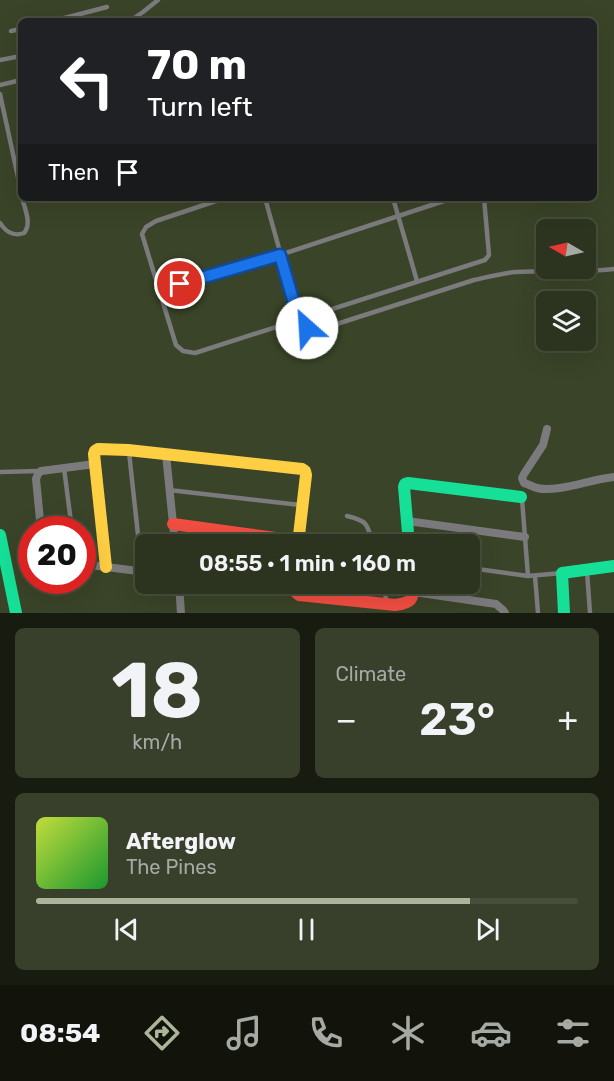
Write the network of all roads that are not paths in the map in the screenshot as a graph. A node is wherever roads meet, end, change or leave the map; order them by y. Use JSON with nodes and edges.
{"nodes":[{"id":1,"x":158,"y":0,"type":"edge"},
{"id":2,"x":107,"y":8,"type":"dead end"},
{"id":3,"x":76,"y":18,"type":"edge"},
{"id":4,"x":134,"y":18,"type":"edge"},
{"id":5,"x":18,"y":30,"type":"edge"},
{"id":6,"x":11,"y":31,"type":"dead end"},
{"id":7,"x":18,"y":57,"type":"edge"},
{"id":8,"x":0,"y":60,"type":"edge"},
{"id":9,"x":18,"y":80,"type":"edge"},
{"id":10,"x":0,"y":85,"type":"edge"},
{"id":11,"x":0,"y":94,"type":"edge"},
{"id":12,"x":18,"y":177,"type":"edge"},
{"id":13,"x":23,"y":201,"type":"edge"},
{"id":14,"x":216,"y":201,"type":"edge"},
{"id":15,"x":266,"y":201,"type":"edge"},
{"id":16,"x":394,"y":201,"type":"edge"},
{"id":17,"x":444,"y":201,"type":"edge"},
{"id":18,"x":484,"y":201,"type":"edge"},
{"id":19,"x":399,"y":216,"type":"junction"},
{"id":20,"x":0,"y":223,"type":"edge"},
{"id":21,"x":280,"y":255,"type":"junction"},
{"id":22,"x":614,"y":269,"type":"edge"},
{"id":23,"x":417,"y":281,"type":"junction"},
{"id":24,"x":159,"y":289,"type":"junction"},
{"id":25,"x":299,"y":320,"type":"junction"},
{"id":26,"x":547,"y":429,"type":"dead end"},
{"id":27,"x":128,"y":450,"type":"junction"},
{"id":28,"x":166,"y":454,"type":"junction"},
{"id":29,"x":95,"y":464,"type":"junction"},
{"id":30,"x":64,"y":468,"type":"junction"},
{"id":31,"x":41,"y":471,"type":"junction"},
{"id":32,"x":0,"y":472,"type":"edge"},
{"id":33,"x":614,"y":477,"type":"edge"},
{"id":34,"x":169,"y":490,"type":"junction"},
{"id":35,"x":521,"y":497,"type":"joint"},
{"id":36,"x":303,"y":505,"type":"junction"},
{"id":37,"x":40,"y":516,"type":"edge"},
{"id":38,"x":70,"y":516,"type":"edge"},
{"id":39,"x":347,"y":516,"type":"dead end"},
{"id":40,"x":406,"y":521,"type":"junction"},
{"id":41,"x":173,"y":524,"type":"junction"},
{"id":42,"x":139,"y":534,"type":"edge"},
{"id":43,"x":174,"y":534,"type":"edge"},
{"id":44,"x":239,"y":534,"type":"edge"},
{"id":45,"x":299,"y":534,"type":"edge"},
{"id":46,"x":370,"y":534,"type":"edge"},
{"id":47,"x":408,"y":534,"type":"edge"},
{"id":48,"x":0,"y":535,"type":"edge"},
{"id":49,"x":525,"y":537,"type":"junction"},
{"id":50,"x":96,"y":566,"type":"edge"},
{"id":51,"x":614,"y":566,"type":"edge"},
{"id":52,"x":106,"y":567,"type":"junction"},
{"id":53,"x":480,"y":569,"type":"edge"},
{"id":54,"x":587,"y":570,"type":"junction"},
{"id":55,"x":135,"y":571,"type":"edge"},
{"id":56,"x":562,"y":573,"type":"junction"},
{"id":57,"x":528,"y":576,"type":"junction"},
{"id":58,"x":535,"y":576,"type":"junction"},
{"id":59,"x":180,"y":594,"type":"edge"},
{"id":60,"x":298,"y":594,"type":"edge"},
{"id":61,"x":411,"y":594,"type":"edge"},
{"id":62,"x":444,"y":594,"type":"edge"},
{"id":63,"x":393,"y":607,"type":"edge"},
{"id":64,"x":16,"y":613,"type":"edge"},
{"id":65,"x":181,"y":613,"type":"edge"},
{"id":66,"x":505,"y":613,"type":"edge"},
{"id":67,"x":538,"y":613,"type":"edge"},
{"id":68,"x":564,"y":613,"type":"edge"},
{"id":69,"x":590,"y":613,"type":"edge"}],
"edges":[{"from":1,"to":4,"type":"lane"},
{"from":2,"to":3,"type":"lane"},
{"from":5,"to":6,"type":"lane"},
{"from":7,"to":8,"type":"lane"},
{"from":9,"to":10,"type":"lane"},
{"from":11,"to":12,"type":"lane"},
{"from":13,"to":20,"type":"lane"},
{"from":14,"to":24,"type":"lane"},
{"from":15,"to":21,"type":"lane"},
{"from":16,"to":19,"type":"lane"},
{"from":17,"to":19,"type":"lane"},
{"from":18,"to":23,"type":"lane"},
{"from":19,"to":21,"type":"lane"},
{"from":19,"to":23,"type":"lane"},
{"from":21,"to":24,"type":"lane"},
{"from":21,"to":25,"type":"lane"},
{"from":22,"to":25,"type":"lane"},
{"from":23,"to":25,"type":"lane"},
{"from":24,"to":25,"type":"lane"},
{"from":26,"to":33,"type":"street"},
{"from":27,"to":28,"type":"street"},
{"from":27,"to":29,"type":"street"},
{"from":27,"to":42,"type":"lane"},
{"from":28,"to":34,"type":"street"},
{"from":28,"to":36,"type":"street"},
{"from":29,"to":30,"type":"street"},
{"from":29,"to":52,"type":"street"},
{"from":30,"to":31,"type":"street"},
{"from":30,"to":38,"type":"lane"},
{"from":31,"to":32,"type":"lane"},
{"from":31,"to":37,"type":"street"},
{"from":34,"to":36,"type":"lane"},
{"from":34,"to":41,"type":"street"},
{"from":35,"to":40,"type":"street"},
{"from":35,"to":49,"type":"lane"},
{"from":36,"to":45,"type":"street"},
{"from":39,"to":46,"type":"lane"},
{"from":40,"to":47,"type":"street"},
{"from":40,"to":49,"type":"street"},
{"from":41,"to":43,"type":"street"},
{"from":41,"to":44,"type":"street"},
{"from":48,"to":64,"type":"street"},
{"from":49,"to":57,"type":"lane"},
{"from":50,"to":52,"type":"street"},
{"from":51,"to":54,"type":"street"},
{"from":52,"to":55,"type":"street"},
{"from":53,"to":57,"type":"lane"},
{"from":54,"to":56,"type":"street"},
{"from":54,"to":69,"type":"lane"},
{"from":56,"to":58,"type":"lane"},
{"from":56,"to":68,"type":"street"},
{"from":57,"to":58,"type":"lane"},
{"from":58,"to":67,"type":"lane"},
{"from":59,"to":65,"type":"street"},
{"from":60,"to":63,"type":"street"},
{"from":61,"to":63,"type":"street"},
{"from":62,"to":66,"type":"street"}]}
